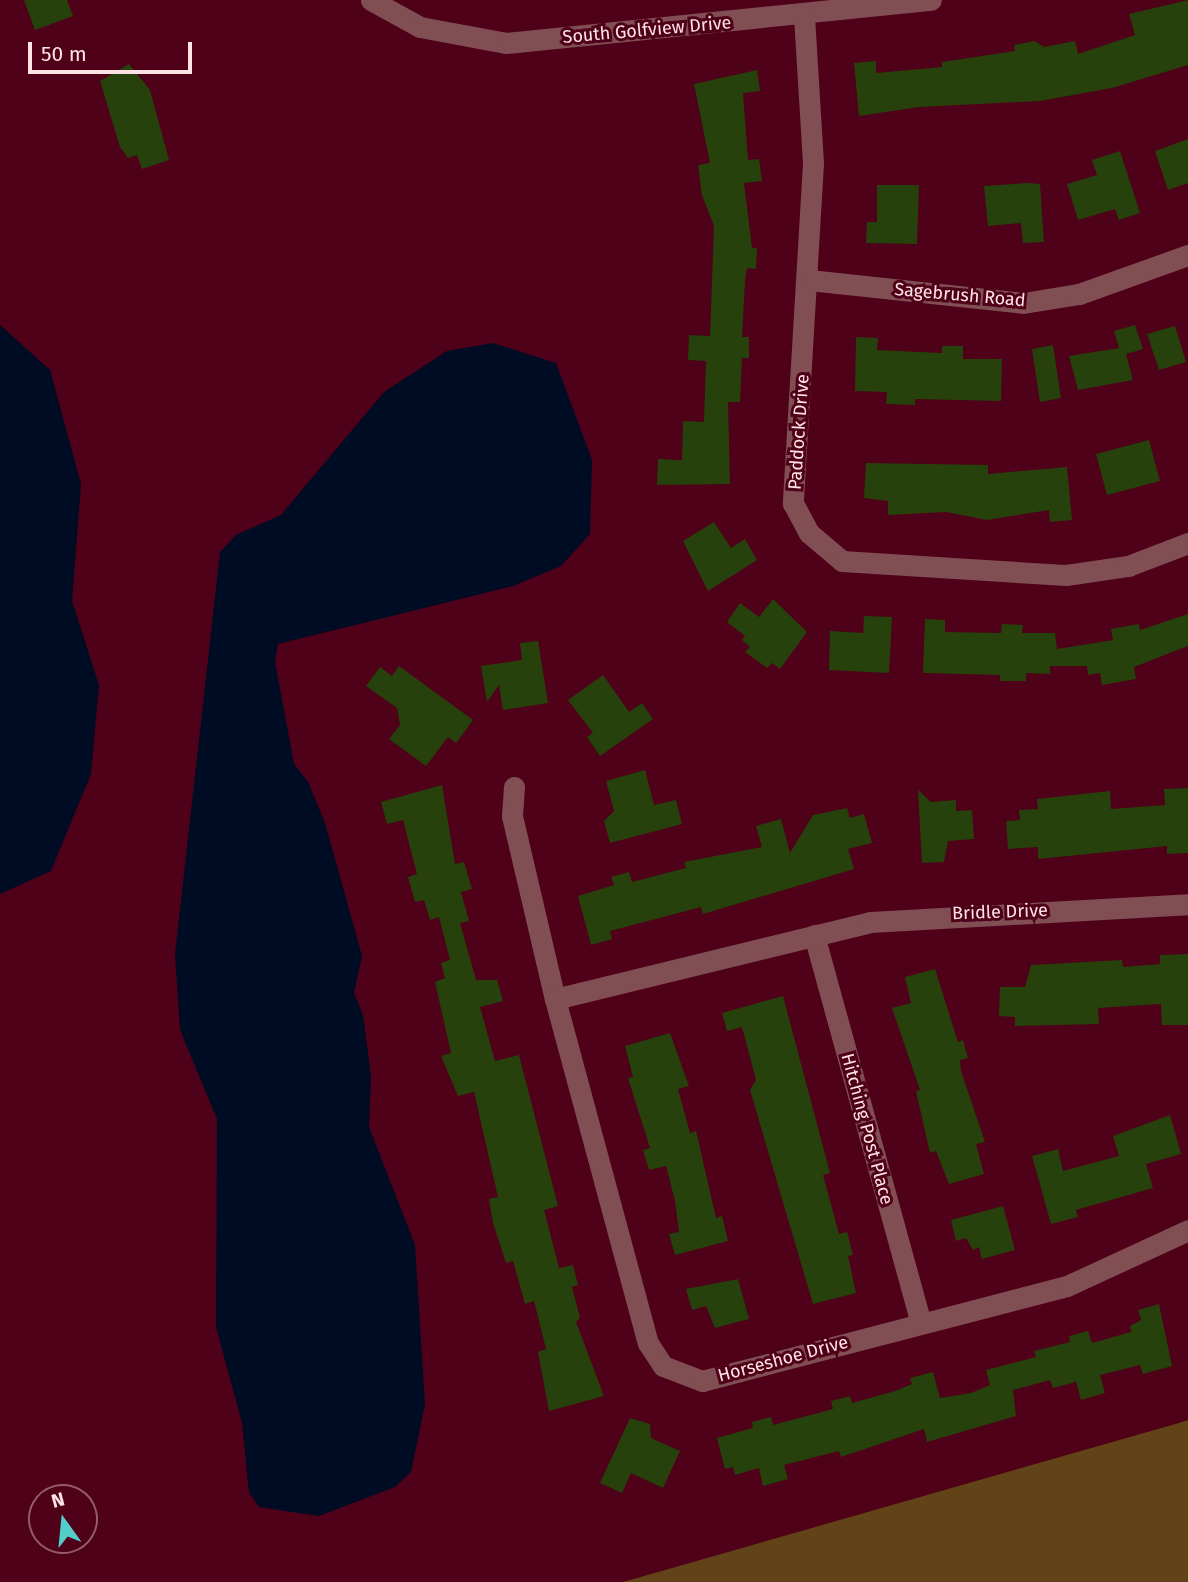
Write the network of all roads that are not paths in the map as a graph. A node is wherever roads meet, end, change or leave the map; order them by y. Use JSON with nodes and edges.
{"nodes":[{"id":1,"x":371,"y":0,"type":"edge"},
{"id":2,"x":931,"y":0,"type":"edge"},
{"id":3,"x":804,"y":16,"type":"junction"},
{"id":4,"x":1188,"y":255,"type":"edge"},
{"id":5,"x":809,"y":280,"type":"junction"},
{"id":6,"x":1188,"y":543,"type":"edge"},
{"id":7,"x":514,"y":787,"type":"dead end"},
{"id":8,"x":1188,"y":904,"type":"edge"},
{"id":9,"x":814,"y":935,"type":"junction"},
{"id":10,"x":555,"y":999,"type":"junction"},
{"id":11,"x":1188,"y":1230,"type":"edge"},
{"id":12,"x":921,"y":1323,"type":"junction"}],
"edges":[{"from":1,"to":3,"type":"street","name":"South Golfview Drive"},
{"from":2,"to":3,"type":"street","name":"South Golfview Drive"},
{"from":3,"to":5,"type":"street","name":"Paddock Drive"},
{"from":4,"to":5,"type":"street","name":"Sagebrush Road"},
{"from":5,"to":6,"type":"street","name":"Paddock Drive"},
{"from":7,"to":10,"type":"street","name":"Horseshoe Drive"},
{"from":8,"to":9,"type":"street","name":"Bridle Drive"},
{"from":9,"to":10,"type":"street"},
{"from":9,"to":12,"type":"street","name":"Hitching Post Place"},
{"from":10,"to":12,"type":"street","name":"Horseshoe Drive"},
{"from":11,"to":12,"type":"street","name":"Horseshoe Drive"}]}
